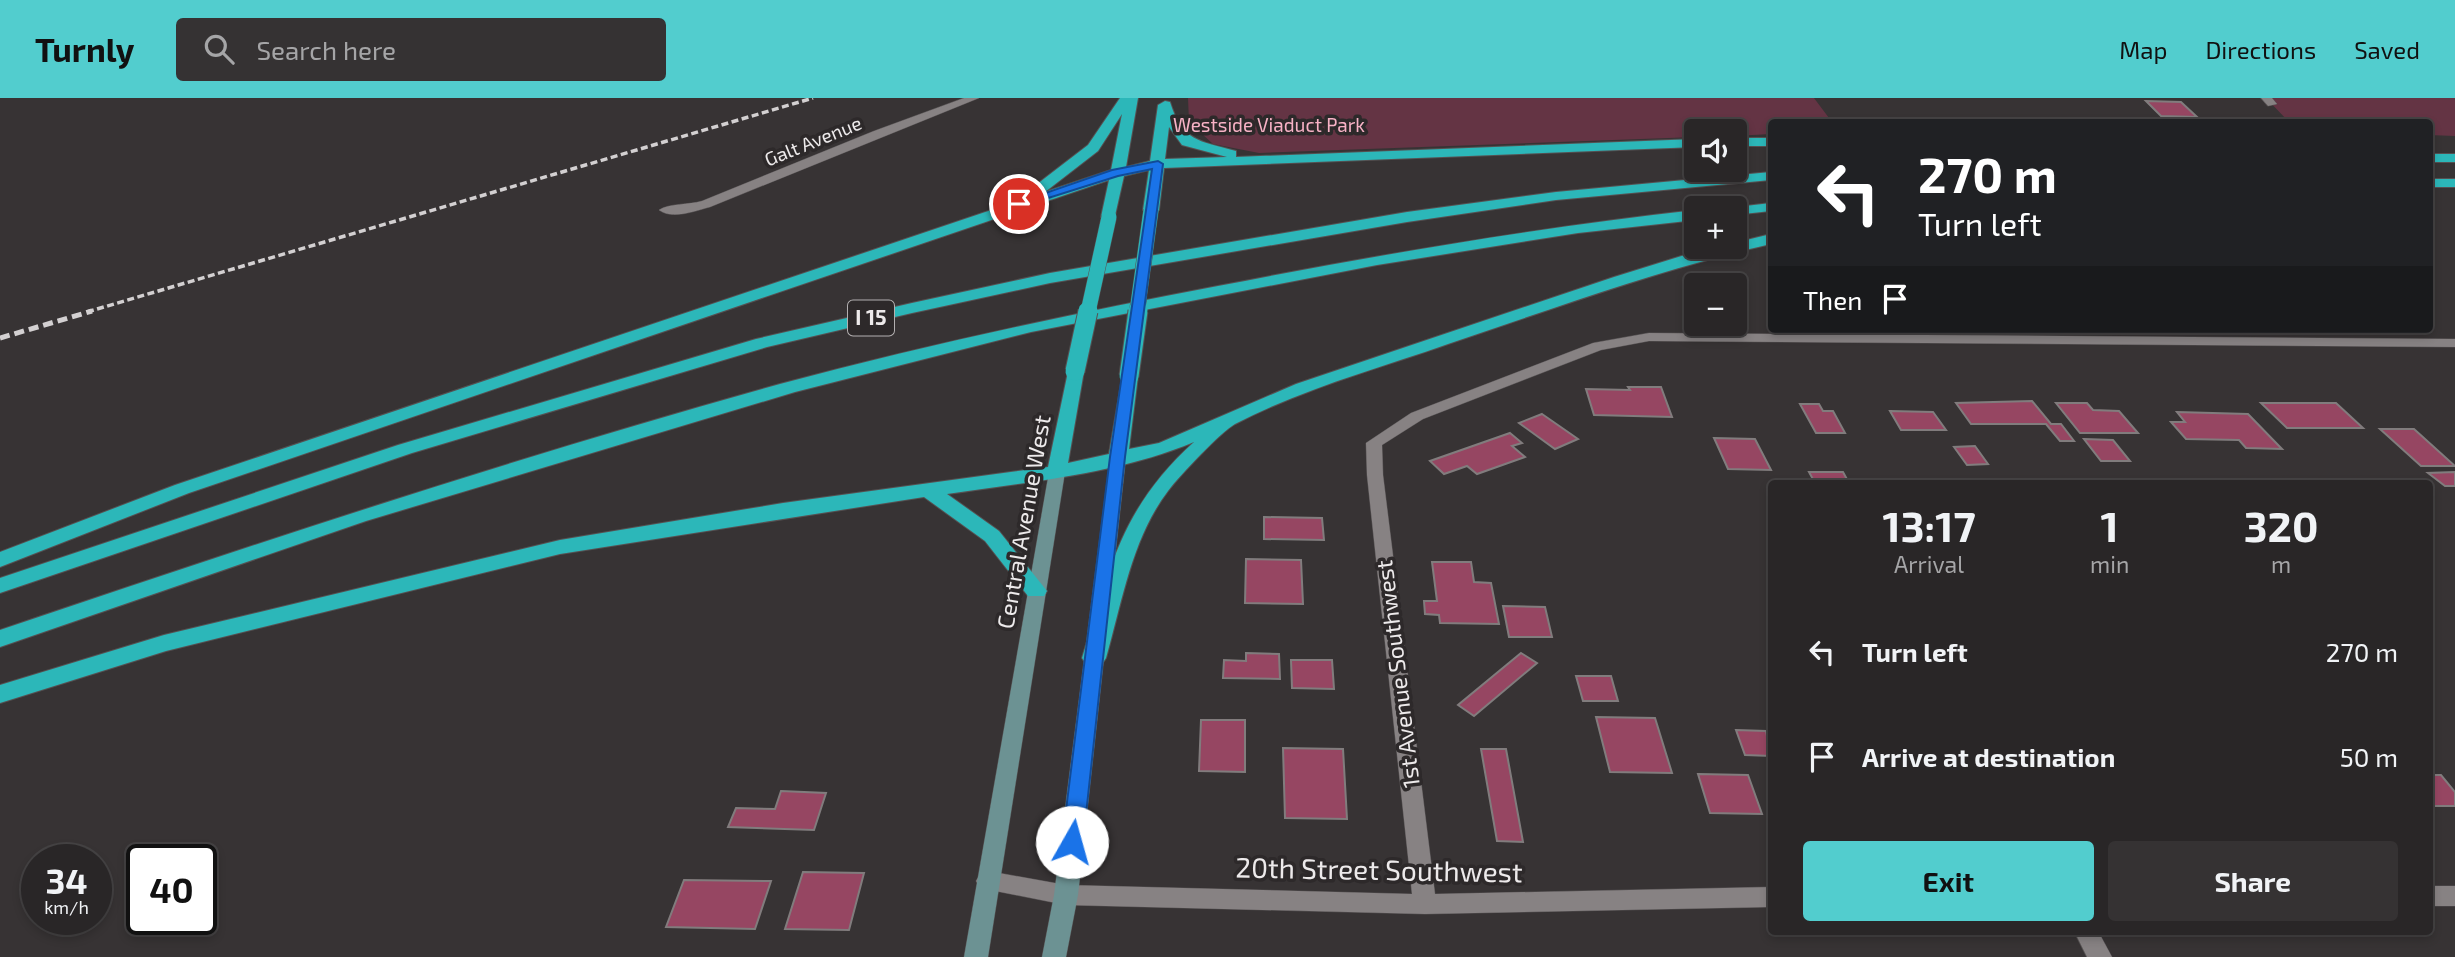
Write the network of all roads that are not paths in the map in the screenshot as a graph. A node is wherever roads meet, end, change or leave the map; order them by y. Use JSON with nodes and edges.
{"nodes":[{"id":1,"x":974,"y":98,"type":"edge"},
{"id":2,"x":1126,"y":98,"type":"edge"},
{"id":3,"x":1132,"y":98,"type":"edge"},
{"id":4,"x":1165,"y":105,"type":"edge"},
{"id":5,"x":1747,"y":142,"type":"edge"},
{"id":6,"x":1768,"y":142,"type":"edge"},
{"id":7,"x":1684,"y":143,"type":"edge"},
{"id":8,"x":1303,"y":158,"type":"junction"},
{"id":9,"x":1158,"y":164,"type":"junction"},
{"id":10,"x":1116,"y":173,"type":"junction"},
{"id":11,"x":1768,"y":176,"type":"edge"},
{"id":12,"x":2433,"y":183,"type":"edge"},
{"id":13,"x":2455,"y":183,"type":"edge"},
{"id":14,"x":1768,"y":207,"type":"edge"},
{"id":15,"x":665,"y":210,"type":"dead end"},
{"id":16,"x":1747,"y":210,"type":"edge"},
{"id":17,"x":1684,"y":216,"type":"edge"},
{"id":18,"x":941,"y":232,"type":"junction"},
{"id":19,"x":1768,"y":240,"type":"edge"},
{"id":20,"x":2455,"y":344,"type":"edge"},
{"id":21,"x":1231,"y":417,"type":"junction"},
{"id":22,"x":1118,"y":457,"type":"junction"},
{"id":23,"x":1057,"y":472,"type":"junction"},
{"id":24,"x":928,"y":490,"type":"junction"},
{"id":25,"x":0,"y":560,"type":"edge"},
{"id":26,"x":0,"y":586,"type":"edge"},
{"id":27,"x":1036,"y":591,"type":"junction"},
{"id":28,"x":0,"y":639,"type":"edge"},
{"id":29,"x":1094,"y":658,"type":"junction"},
{"id":30,"x":0,"y":694,"type":"edge"},
{"id":31,"x":988,"y":881,"type":"junction"},
{"id":32,"x":1066,"y":895,"type":"junction"},
{"id":33,"x":2433,"y":896,"type":"edge"},
{"id":34,"x":1768,"y":897,"type":"edge"},
{"id":35,"x":2455,"y":897,"type":"edge"},
{"id":36,"x":1425,"y":904,"type":"junction"},
{"id":37,"x":2089,"y":935,"type":"edge"},
{"id":38,"x":976,"y":957,"type":"edge"},
{"id":39,"x":1054,"y":957,"type":"edge"},
{"id":40,"x":2100,"y":957,"type":"edge"}],
"edges":[{"from":1,"to":15,"type":"street","name":"Galt Avenue"},
{"from":2,"to":18,"type":"highway"},
{"from":3,"to":10,"type":"highway","name":"Central Avenue West"},
{"from":4,"to":8,"type":"highway"},
{"from":4,"to":9,"type":"highway"},
{"from":5,"to":6,"type":"highway"},
{"from":7,"to":8,"type":"highway"},
{"from":8,"to":9,"type":"highway"},
{"from":9,"to":10,"type":"highway"},
{"from":9,"to":22,"type":"highway","bridge":true},
{"from":10,"to":18,"type":"highway"},
{"from":10,"to":23,"type":"highway","name":"Central Avenue West","bridge":true},
{"from":11,"to":26,"type":"highway","number":"I 15"},
{"from":12,"to":13,"type":"highway"},
{"from":14,"to":16,"type":"highway"},
{"from":17,"to":28,"type":"highway","number":"I 15"},
{"from":18,"to":25,"type":"highway"},
{"from":19,"to":21,"type":"highway"},
{"from":20,"to":36,"type":"street","name":"1st Avenue Southwest"},
{"from":21,"to":22,"type":"highway"},
{"from":21,"to":29,"type":"highway"},
{"from":22,"to":23,"type":"highway"},
{"from":22,"to":29,"type":"street"},
{"from":23,"to":24,"type":"highway"},
{"from":23,"to":27,"type":"street","name":"Central Avenue West"},
{"from":24,"to":27,"type":"highway"},
{"from":24,"to":30,"type":"highway"},
{"from":27,"to":31,"type":"street","name":"Central Avenue West"},
{"from":29,"to":32,"type":"street"},
{"from":31,"to":32,"type":"street","name":"20th Street Southwest"},
{"from":31,"to":38,"type":"street","name":"Central Avenue West"},
{"from":32,"to":36,"type":"street","name":"20th Street Southwest"},
{"from":32,"to":39,"type":"street"},
{"from":33,"to":35,"type":"street"},
{"from":34,"to":36,"type":"street","name":"20th Street Southwest"},
{"from":37,"to":40,"type":"street"}]}
